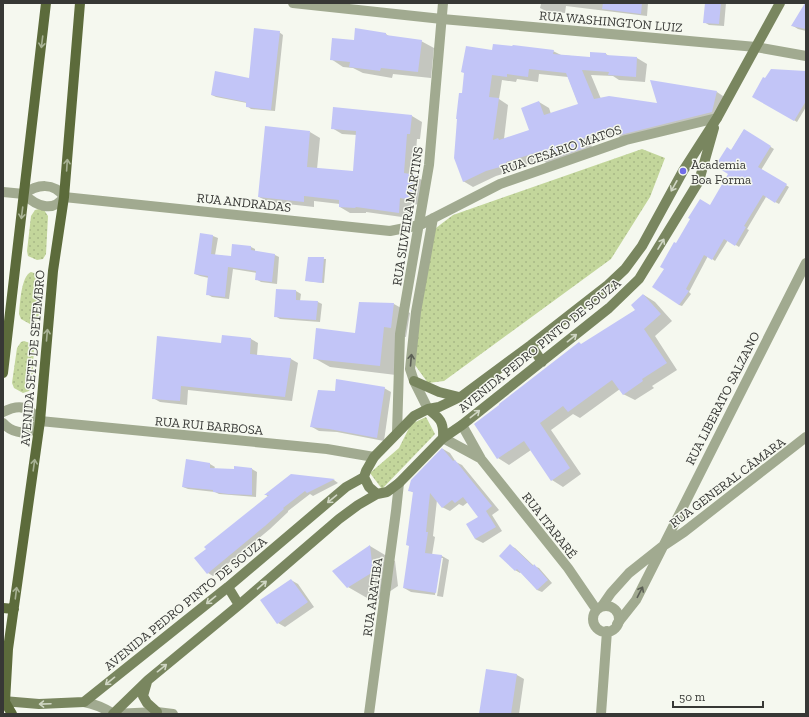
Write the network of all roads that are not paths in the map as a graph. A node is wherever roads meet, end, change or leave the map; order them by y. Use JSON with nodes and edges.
{"nodes":[{"id":1,"x":46,"y":3,"type":"edge"},
{"id":2,"x":80,"y":3,"type":"edge"},
{"id":3,"x":293,"y":3,"type":"edge"},
{"id":4,"x":444,"y":3,"type":"edge"},
{"id":5,"x":780,"y":3,"type":"edge"},
{"id":6,"x":442,"y":19,"type":"junction"},
{"id":7,"x":756,"y":48,"type":"junction"},
{"id":8,"x":806,"y":56,"type":"edge"},
{"id":9,"x":718,"y":118,"type":"junction"},
{"id":10,"x":3,"y":192,"type":"edge"},
{"id":11,"x":24,"y":194,"type":"junction"},
{"id":12,"x":64,"y":196,"type":"junction"},
{"id":13,"x":433,"y":218,"type":"junction"},
{"id":14,"x":420,"y":225,"type":"junction"},
{"id":15,"x":806,"y":263,"type":"edge"},
{"id":16,"x":531,"y":345,"type":"junction"},
{"id":17,"x":542,"y":362,"type":"junction"},
{"id":18,"x":3,"y":373,"type":"edge"},
{"id":19,"x":414,"y":381,"type":"junction"},
{"id":20,"x":459,"y":397,"type":"junction"},
{"id":21,"x":428,"y":409,"type":"junction"},
{"id":22,"x":3,"y":412,"type":"edge"},
{"id":23,"x":40,"y":422,"type":"junction"},
{"id":24,"x":3,"y":423,"type":"edge"},
{"id":25,"x":462,"y":425,"type":"junction"},
{"id":26,"x":397,"y":433,"type":"junction"},
{"id":27,"x":443,"y":438,"type":"junction"},
{"id":28,"x":806,"y":438,"type":"edge"},
{"id":29,"x":374,"y":457,"type":"junction"},
{"id":30,"x":481,"y":459,"type":"junction"},
{"id":31,"x":364,"y":477,"type":"junction"},
{"id":32,"x":399,"y":482,"type":"junction"},
{"id":33,"x":377,"y":494,"type":"junction"},
{"id":34,"x":663,"y":546,"type":"junction"},
{"id":35,"x":228,"y":587,"type":"junction"},
{"id":36,"x":239,"y":605,"type":"junction"},
{"id":37,"x":3,"y":608,"type":"edge"},
{"id":38,"x":599,"y":608,"type":"junction"},
{"id":39,"x":14,"y":609,"type":"junction"},
{"id":40,"x":617,"y":624,"type":"junction"},
{"id":41,"x":607,"y":631,"type":"junction"},
{"id":42,"x":148,"y":680,"type":"junction"},
{"id":43,"x":4,"y":701,"type":"edge"},
{"id":44,"x":84,"y":702,"type":"junction"},
{"id":45,"x":157,"y":712,"type":"junction"},
{"id":46,"x":12,"y":714,"type":"edge"},
{"id":47,"x":113,"y":714,"type":"edge"},
{"id":48,"x":173,"y":714,"type":"edge"},
{"id":49,"x":369,"y":714,"type":"edge"},
{"id":50,"x":601,"y":714,"type":"edge"}],
"edges":[{"from":1,"to":11,"type":"main road","name":"AVENIDA SETE DE SETEMBRO","one_way":true},
{"from":12,"to":2,"type":"main road","name":"AVENIDA SETE DE SETEMBRO","one_way":true},
{"from":3,"to":6,"type":"street","name":"RUA WASHINGTON LUIZ"},
{"from":4,"to":6,"type":"street","name":"RUA SILVEIRA MARTINS"},
{"from":5,"to":7,"type":"main road","name":"AVENIDA PEDRO PINTO DE SOUZA"},
{"from":6,"to":7,"type":"street","name":"RUA WASHINGTON LUIZ"},
{"from":6,"to":14,"type":"street","name":"RUA SILVEIRA MARTINS"},
{"from":7,"to":8,"type":"street","name":"RUA WASHINGTON LUIZ"},
{"from":7,"to":9,"type":"main road","name":"AVENIDA PEDRO PINTO DE SOUZA"},
{"from":9,"to":13,"type":"street","name":"RUA CESÁRIO MATOS"},
{"from":9,"to":16,"type":"main road","name":"AVENIDA PEDRO PINTO DE SOUZA","one_way":true},
{"from":17,"to":9,"type":"main road","name":"AVENIDA PEDRO PINTO DE SOUZA","one_way":true},
{"from":10,"to":11,"type":"street"},
{"from":11,"to":12,"type":"street"},
{"from":11,"to":12,"type":"street"},
{"from":11,"to":18,"type":"main road","name":"AVENIDA SETE DE SETEMBRO","one_way":true},
{"from":12,"to":14,"type":"street","name":"RUA ANDRADAS"},
{"from":23,"to":12,"type":"main road","name":"AVENIDA SETE DE SETEMBRO","one_way":true},
{"from":13,"to":14,"type":"street","name":"RUA CESÁRIO MATOS"},
{"from":19,"to":13,"type":"street","name":"RUA SILVEIRA MARTINS","one_way":true},
{"from":14,"to":26,"type":"street","name":"RUA SILVEIRA MARTINS"},
{"from":15,"to":34,"type":"street","name":"RUA LIBERATO SALZANO"},
{"from":16,"to":17,"type":"main road"},
{"from":16,"to":20,"type":"main road","name":"AVENIDA PEDRO PINTO DE SOUZA"},
{"from":25,"to":17,"type":"main road","name":"AVENIDA PEDRO PINTO DE SOUZA","one_way":true},
{"from":19,"to":20,"type":"main road"},
{"from":19,"to":21,"type":"street","name":"RUA SILVEIRA MARTINS"},
{"from":20,"to":21,"type":"main road","name":"AVENIDA PEDRO PINTO DE SOUZA"},
{"from":21,"to":26,"type":"main road","name":"AVENIDA PEDRO PINTO DE SOUZA"},
{"from":21,"to":27,"type":"main road"},
{"from":22,"to":23,"type":"street"},
{"from":23,"to":24,"type":"street"},
{"from":23,"to":29,"type":"street","name":"RUA RUI BARBOSA"},
{"from":39,"to":23,"type":"main road","name":"AVENIDA SETE DE SETEMBRO","one_way":true},
{"from":25,"to":27,"type":"main road","name":"AVENIDA PEDRO PINTO DE SOUZA"},
{"from":25,"to":30,"type":"street","name":"RUA ITARARÉ"},
{"from":26,"to":29,"type":"main road","name":"AVENIDA PEDRO PINTO DE SOUZA"},
{"from":27,"to":30,"type":"street","name":"RUA ITARARÉ"},
{"from":27,"to":32,"type":"main road","name":"AVENIDA PEDRO PINTO DE SOUZA"},
{"from":28,"to":34,"type":"street","name":"RUA GENERAL CÂMARA"},
{"from":29,"to":31,"type":"main road","name":"AVENIDA PEDRO PINTO DE SOUZA"},
{"from":30,"to":38,"type":"street","name":"RUA ITARARÉ"},
{"from":31,"to":33,"type":"main road"},
{"from":31,"to":35,"type":"main road","name":"AVENIDA PEDRO PINTO DE SOUZA","one_way":true},
{"from":32,"to":33,"type":"main road","name":"AVENIDA PEDRO PINTO DE SOUZA"},
{"from":32,"to":49,"type":"street","name":"RUA ARATIBA"},
{"from":36,"to":33,"type":"main road","name":"AVENIDA PEDRO PINTO DE SOUZA","one_way":true},
{"from":34,"to":38,"type":"street","name":"RUA GENERAL CÂMARA"},
{"from":40,"to":34,"type":"street","name":"RUA GENERAL CÂMARA","one_way":true},
{"from":35,"to":36,"type":"main road"},
{"from":35,"to":44,"type":"main road","name":"AVENIDA PEDRO PINTO DE SOUZA","one_way":true},
{"from":42,"to":36,"type":"main road","name":"AVENIDA PEDRO PINTO DE SOUZA","one_way":true},
{"from":37,"to":39,"type":"main road"},
{"from":38,"to":40,"type":"street"},
{"from":38,"to":41,"type":"street"},
{"from":39,"to":43,"type":"main road","name":"AVENIDA SETE DE SETEMBRO"},
{"from":40,"to":41,"type":"street"},
{"from":41,"to":50,"type":"street"},
{"from":42,"to":45,"type":"main road"},
{"from":42,"to":47,"type":"main road","name":"AVENIDA PEDRO PINTO DE SOUZA"},
{"from":44,"to":43,"type":"main road","one_way":true},
{"from":43,"to":46,"type":"main road","name":"AVENIDA SETE DE SETEMBRO"},
{"from":44,"to":47,"type":"street"},
{"from":45,"to":47,"type":"street"},
{"from":45,"to":48,"type":"street"}]}
